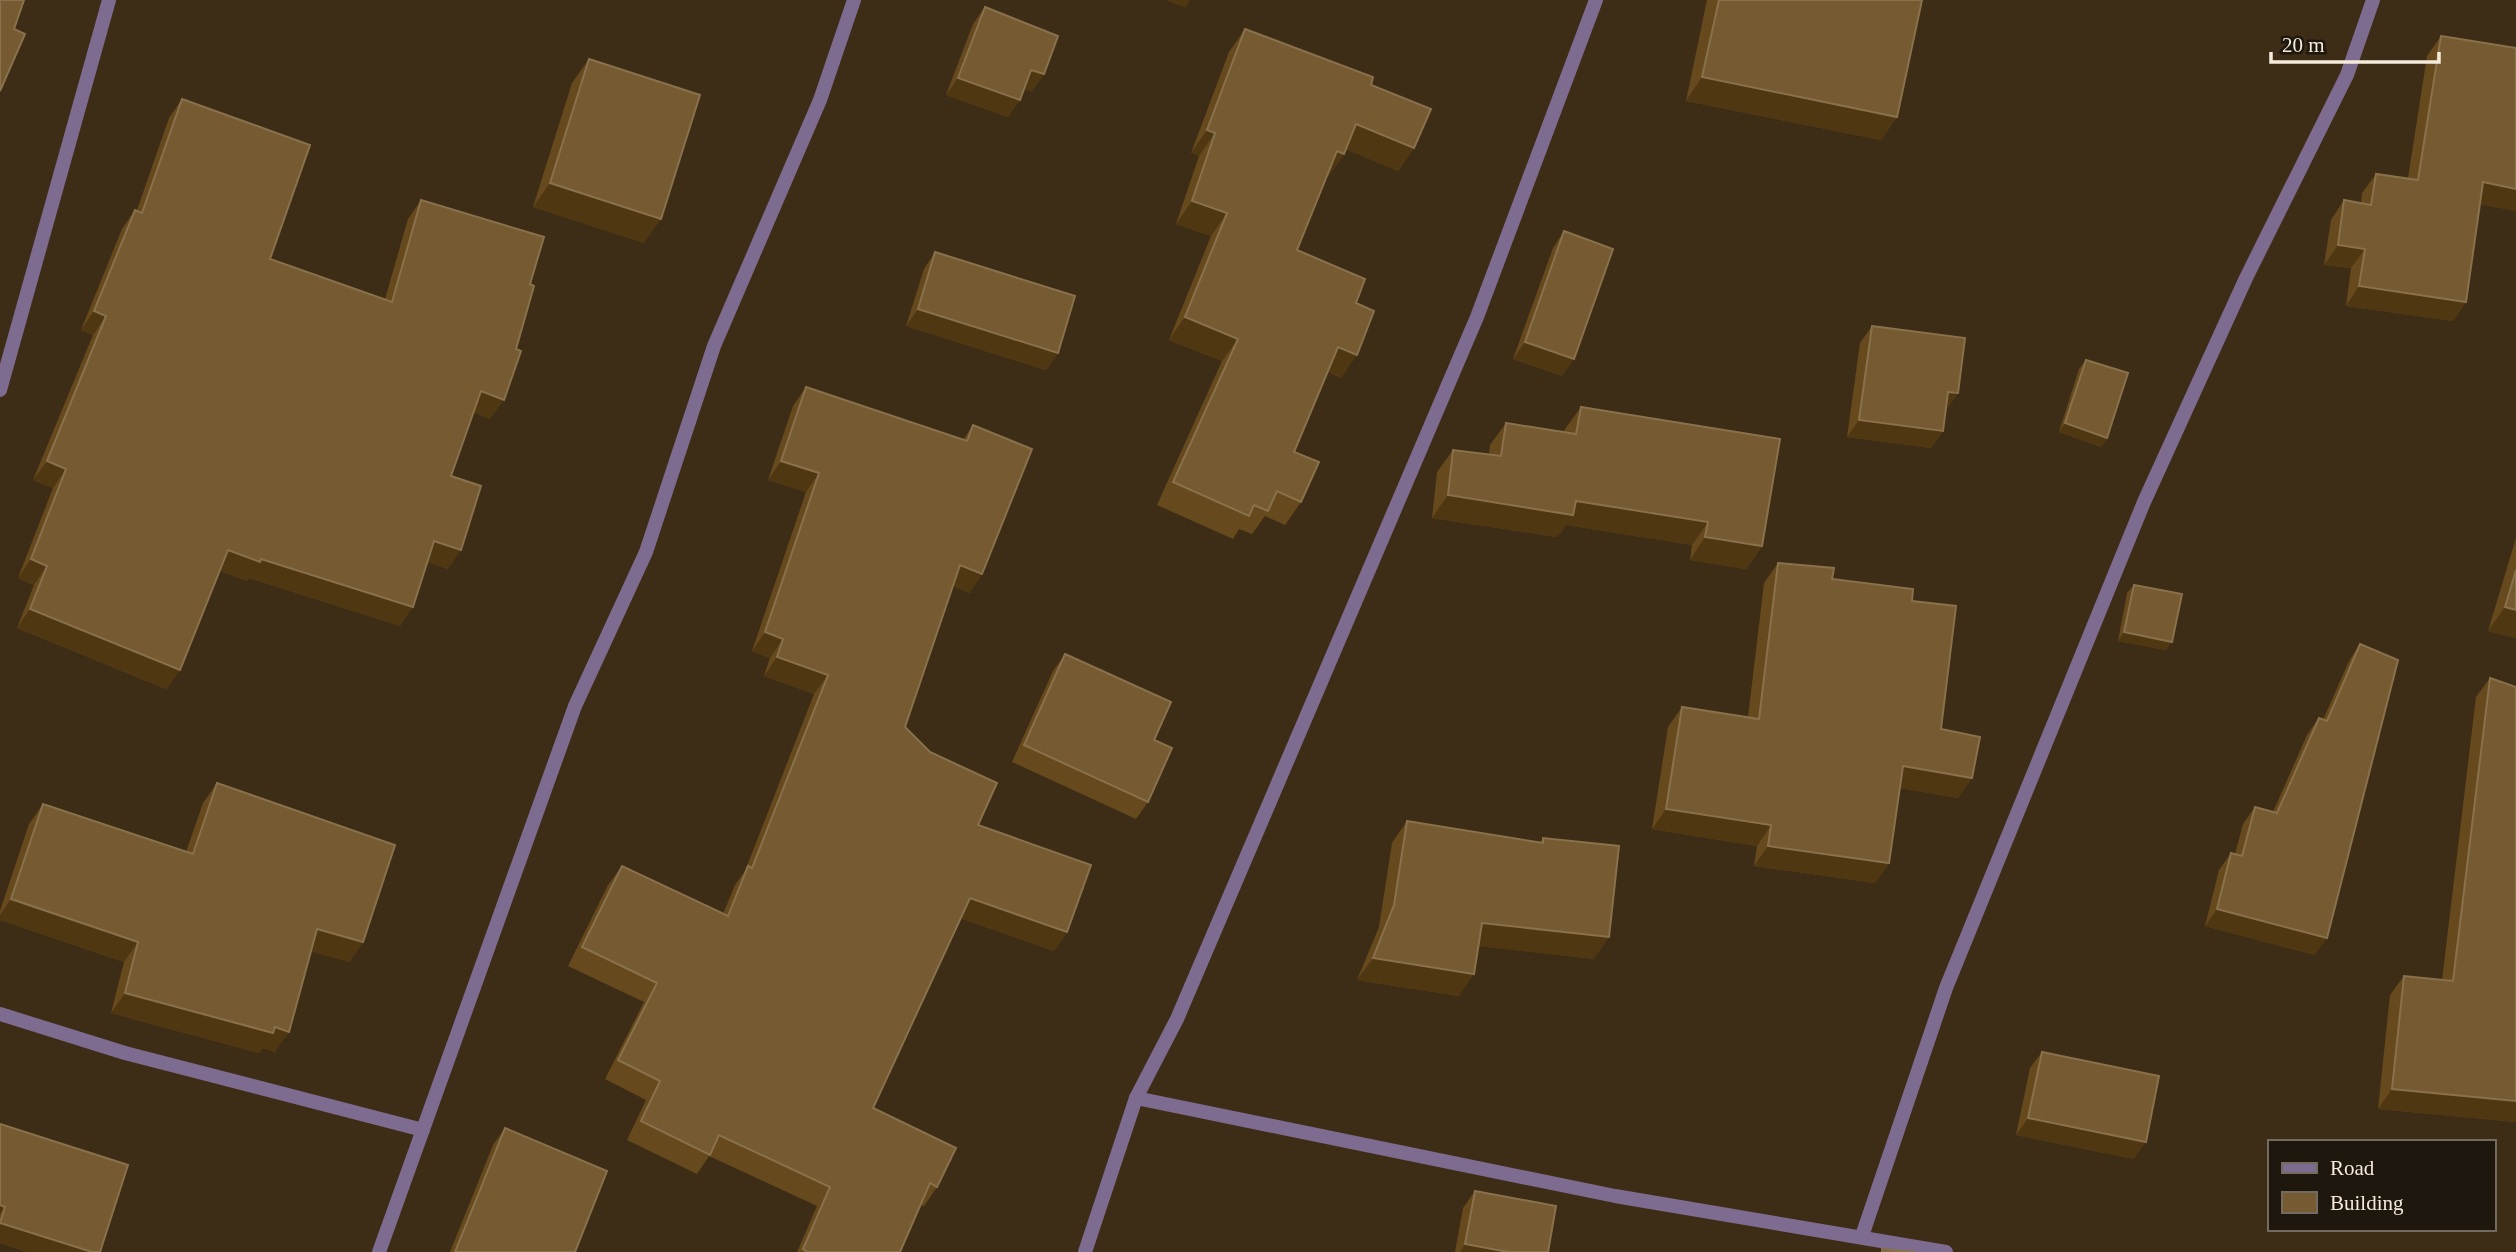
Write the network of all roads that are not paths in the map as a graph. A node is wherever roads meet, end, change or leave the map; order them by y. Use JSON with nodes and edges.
{"nodes":[{"id":1,"x":109,"y":0,"type":"edge"},
{"id":2,"x":854,"y":0,"type":"edge"},
{"id":3,"x":1596,"y":0,"type":"edge"},
{"id":4,"x":2373,"y":0,"type":"edge"},
{"id":5,"x":0,"y":390,"type":"edge"},
{"id":6,"x":0,"y":1014,"type":"edge"},
{"id":7,"x":1136,"y":1098,"type":"junction"},
{"id":8,"x":424,"y":1130,"type":"junction"},
{"id":9,"x":1862,"y":1236,"type":"junction"},
{"id":10,"x":379,"y":1252,"type":"edge"},
{"id":11,"x":1085,"y":1252,"type":"edge"},
{"id":12,"x":1947,"y":1252,"type":"edge"}],
"edges":[{"from":1,"to":5,"type":"street"},
{"from":2,"to":8,"type":"street"},
{"from":3,"to":7,"type":"street"},
{"from":4,"to":9,"type":"street"},
{"from":6,"to":8,"type":"street"},
{"from":7,"to":9,"type":"street"},
{"from":7,"to":11,"type":"street"},
{"from":8,"to":10,"type":"street"},
{"from":9,"to":12,"type":"street"}]}
